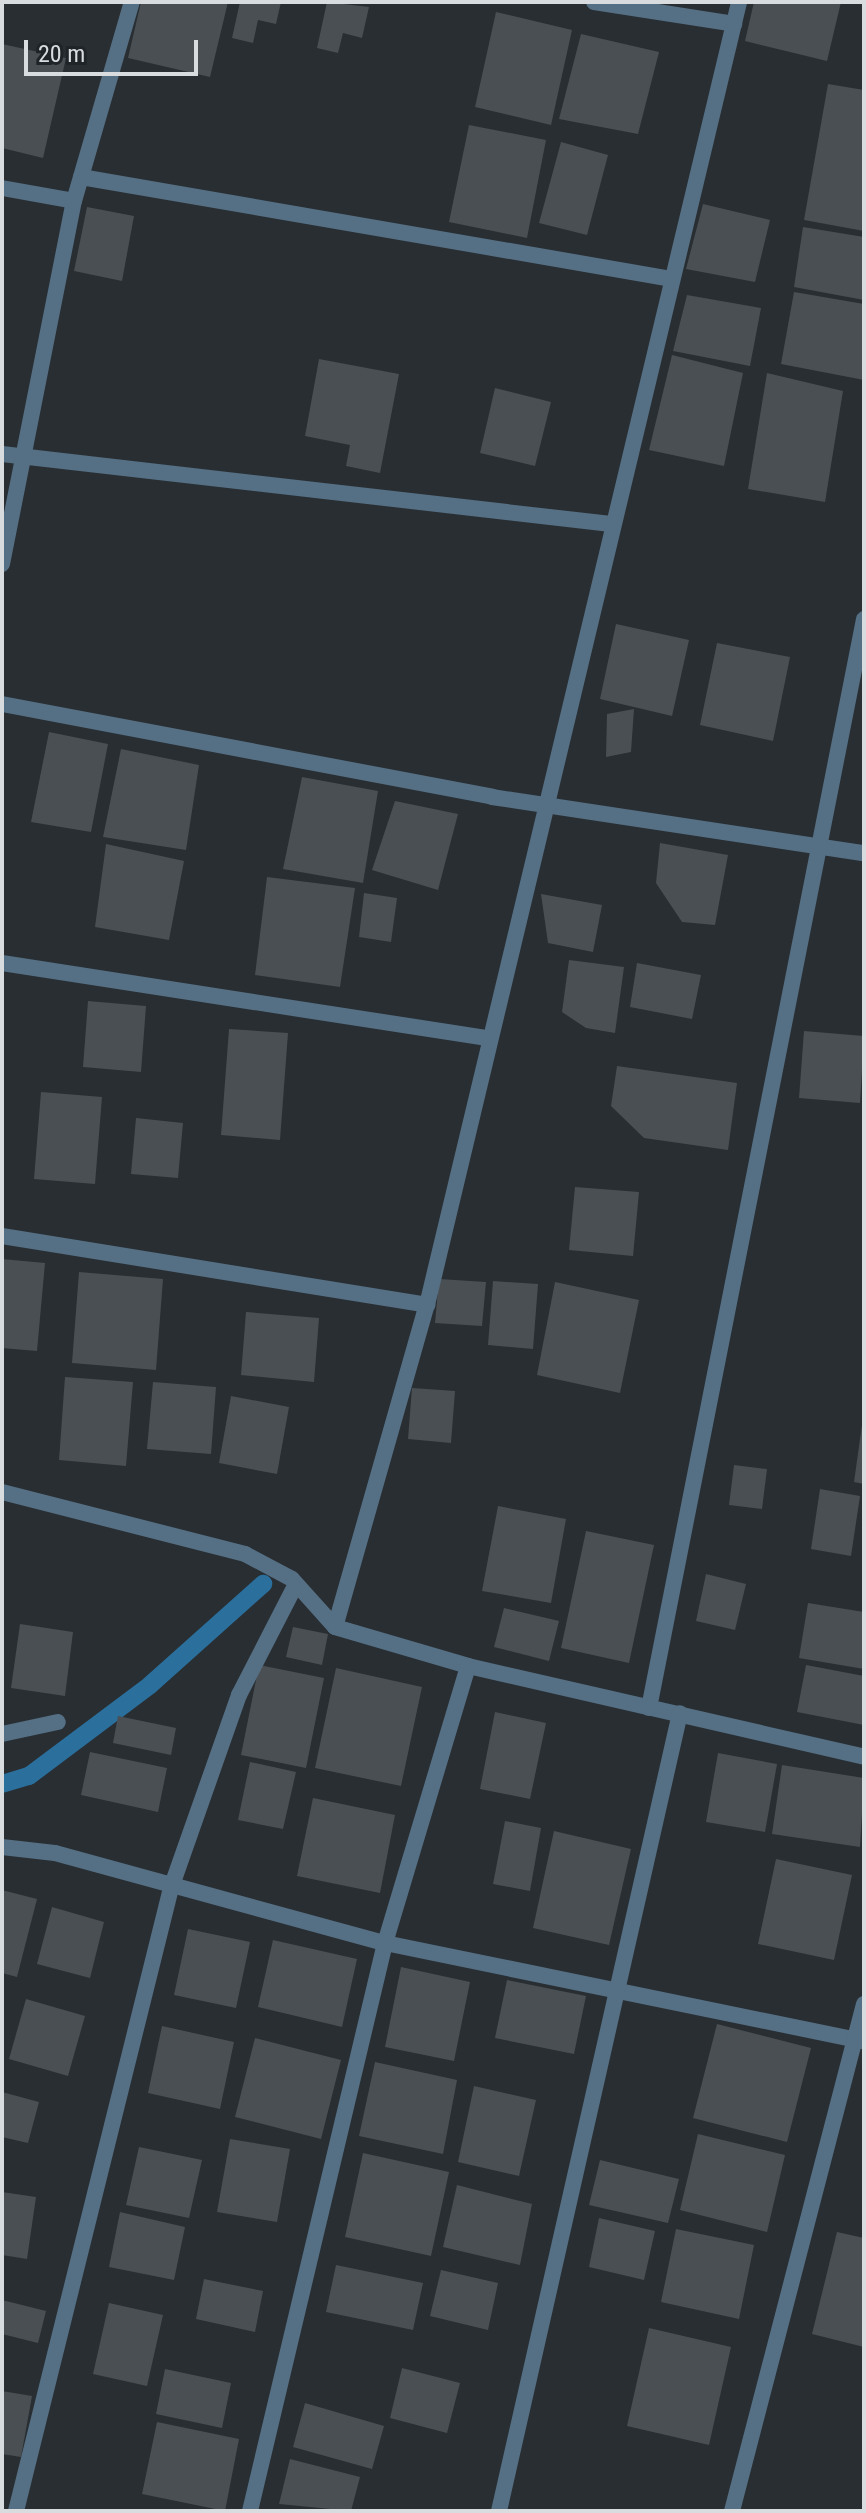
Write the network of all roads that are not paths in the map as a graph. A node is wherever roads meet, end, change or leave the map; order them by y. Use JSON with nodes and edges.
{"nodes":[{"id":1,"x":132,"y":2,"type":"edge"},
{"id":2,"x":594,"y":2,"type":"edge"},
{"id":3,"x":739,"y":2,"type":"edge"},
{"id":4,"x":734,"y":24,"type":"junction"},
{"id":5,"x":81,"y":177,"type":"junction"},
{"id":6,"x":2,"y":188,"type":"edge"},
{"id":7,"x":74,"y":201,"type":"junction"},
{"id":8,"x":672,"y":279,"type":"junction"},
{"id":9,"x":2,"y":454,"type":"edge"},
{"id":10,"x":27,"y":458,"type":"junction"},
{"id":11,"x":611,"y":524,"type":"junction"},
{"id":12,"x":2,"y":564,"type":"edge"},
{"id":13,"x":864,"y":619,"type":"edge"},
{"id":14,"x":2,"y":704,"type":"edge"},
{"id":15,"x":543,"y":804,"type":"junction"},
{"id":16,"x":819,"y":848,"type":"junction"},
{"id":17,"x":864,"y":853,"type":"edge"},
{"id":18,"x":2,"y":963,"type":"edge"},
{"id":19,"x":489,"y":1038,"type":"junction"},
{"id":20,"x":2,"y":1236,"type":"edge"},
{"id":21,"x":427,"y":1305,"type":"junction"},
{"id":22,"x":2,"y":1492,"type":"edge"},
{"id":23,"x":294,"y":1588,"type":"junction"},
{"id":24,"x":335,"y":1627,"type":"junction"},
{"id":25,"x":468,"y":1666,"type":"junction"},
{"id":26,"x":649,"y":1708,"type":"junction"},
{"id":27,"x":680,"y":1713,"type":"junction"},
{"id":28,"x":58,"y":1722,"type":"dead end"},
{"id":29,"x":2,"y":1734,"type":"edge"},
{"id":30,"x":864,"y":1757,"type":"edge"},
{"id":31,"x":2,"y":1847,"type":"edge"},
{"id":32,"x":171,"y":1888,"type":"junction"},
{"id":33,"x":385,"y":1943,"type":"junction"},
{"id":34,"x":617,"y":1991,"type":"junction"},
{"id":35,"x":864,"y":2004,"type":"edge"},
{"id":36,"x":860,"y":2040,"type":"edge"},
{"id":37,"x":16,"y":2511,"type":"edge"},
{"id":38,"x":250,"y":2511,"type":"edge"},
{"id":39,"x":499,"y":2511,"type":"edge"},
{"id":40,"x":732,"y":2511,"type":"edge"}],
"edges":[{"from":1,"to":5,"type":"street"},
{"from":2,"to":4,"type":"street"},
{"from":3,"to":4,"type":"street"},
{"from":4,"to":8,"type":"street"},
{"from":5,"to":7,"type":"street"},
{"from":5,"to":8,"type":"street"},
{"from":6,"to":7,"type":"street"},
{"from":7,"to":10,"type":"street"},
{"from":8,"to":11,"type":"street"},
{"from":9,"to":10,"type":"street"},
{"from":10,"to":11,"type":"street"},
{"from":10,"to":12,"type":"street"},
{"from":11,"to":15,"type":"street"},
{"from":13,"to":16,"type":"street"},
{"from":14,"to":15,"type":"street"},
{"from":15,"to":16,"type":"street"},
{"from":15,"to":19,"type":"street"},
{"from":16,"to":17,"type":"street"},
{"from":16,"to":26,"type":"street"},
{"from":18,"to":19,"type":"street"},
{"from":19,"to":21,"type":"street"},
{"from":20,"to":21,"type":"street"},
{"from":21,"to":24,"type":"street"},
{"from":22,"to":23,"type":"street"},
{"from":23,"to":24,"type":"street"},
{"from":23,"to":32,"type":"street"},
{"from":24,"to":25,"type":"street"},
{"from":25,"to":26,"type":"street"},
{"from":25,"to":33,"type":"street"},
{"from":26,"to":27,"type":"street"},
{"from":27,"to":30,"type":"street"},
{"from":27,"to":34,"type":"street"},
{"from":28,"to":29,"type":"street"},
{"from":31,"to":32,"type":"street"},
{"from":32,"to":33,"type":"street"},
{"from":32,"to":37,"type":"street"},
{"from":33,"to":34,"type":"street"},
{"from":33,"to":38,"type":"street"},
{"from":34,"to":36,"type":"street"},
{"from":34,"to":39,"type":"street"},
{"from":35,"to":36,"type":"street"},
{"from":36,"to":40,"type":"street"}]}
